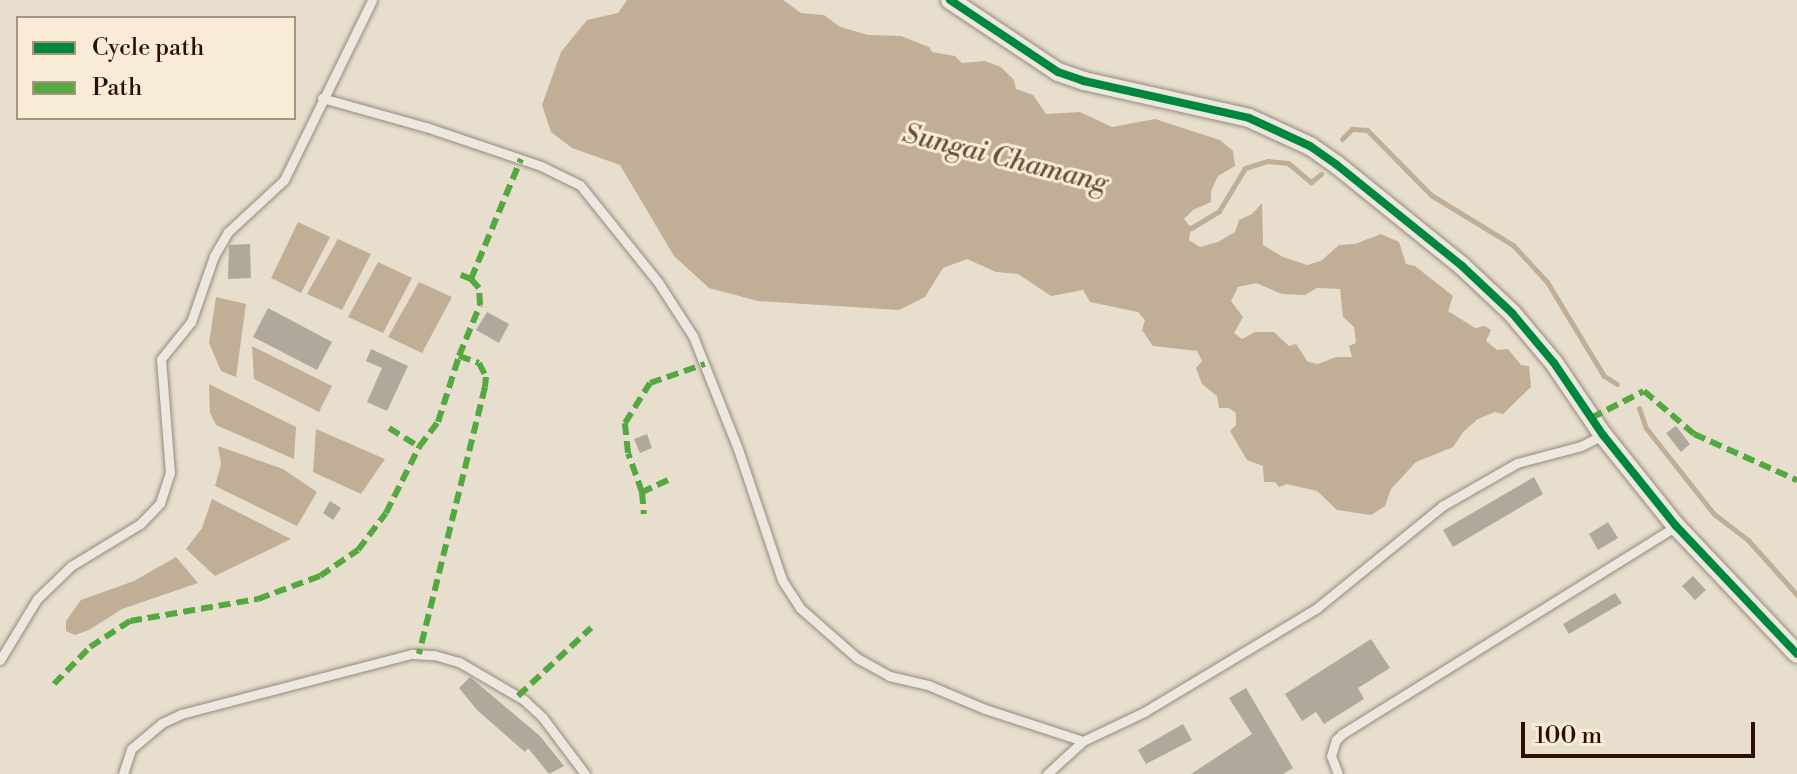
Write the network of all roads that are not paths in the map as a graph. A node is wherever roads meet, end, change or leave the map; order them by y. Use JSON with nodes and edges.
{"nodes":[{"id":1,"x":372,"y":0,"type":"edge"},
{"id":2,"x":950,"y":0,"type":"edge"},
{"id":3,"x":322,"y":98,"type":"junction"},
{"id":4,"x":1603,"y":435,"type":"junction"},
{"id":5,"x":1676,"y":526,"type":"junction"},
{"id":6,"x":1797,"y":654,"type":"edge"},
{"id":7,"x":0,"y":660,"type":"edge"},
{"id":8,"x":1083,"y":741,"type":"junction"},
{"id":9,"x":123,"y":774,"type":"edge"},
{"id":10,"x":585,"y":774,"type":"edge"},
{"id":11,"x":1047,"y":774,"type":"edge"},
{"id":12,"x":1338,"y":774,"type":"edge"}],
"edges":[{"from":1,"to":3,"type":"lane"},
{"from":2,"to":4,"type":"street"},
{"from":3,"to":7,"type":"lane"},
{"from":3,"to":8,"type":"lane"},
{"from":4,"to":5,"type":"street"},
{"from":4,"to":8,"type":"lane"},
{"from":5,"to":6,"type":"street"},
{"from":5,"to":12,"type":"lane"},
{"from":8,"to":11,"type":"lane"},
{"from":9,"to":10,"type":"lane"}]}
